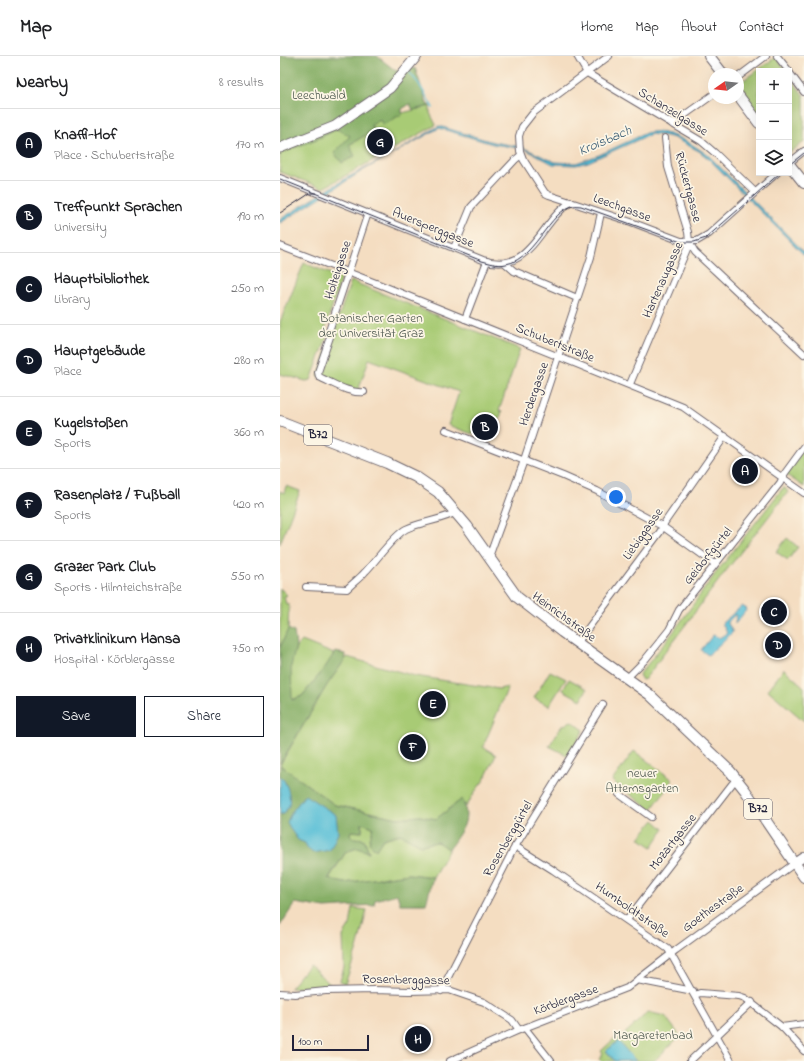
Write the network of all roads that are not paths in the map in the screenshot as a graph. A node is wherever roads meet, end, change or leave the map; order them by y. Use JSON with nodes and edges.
{"nodes":[{"id":1,"x":417,"y":56,"type":"edge"},
{"id":2,"x":609,"y":56,"type":"edge"},
{"id":3,"x":710,"y":56,"type":"edge"},
{"id":4,"x":766,"y":56,"type":"edge"},
{"id":5,"x":778,"y":56,"type":"edge"},
{"id":6,"x":577,"y":57,"type":"edge"},
{"id":7,"x":719,"y":68,"type":"edge"},
{"id":8,"x":787,"y":68,"type":"edge"},
{"id":9,"x":744,"y":72,"type":"edge"},
{"id":10,"x":587,"y":73,"type":"junction"},
{"id":11,"x":792,"y":75,"type":"edge"},
{"id":12,"x":804,"y":92,"type":"edge"},
{"id":13,"x":708,"y":98,"type":"edge"},
{"id":14,"x":744,"y":103,"type":"edge"},
{"id":15,"x":756,"y":119,"type":"edge"},
{"id":16,"x":672,"y":124,"type":"junction"},
{"id":17,"x":665,"y":138,"type":"dead end"},
{"id":18,"x":280,"y":148,"type":"edge"},
{"id":19,"x":520,"y":150,"type":"junction"},
{"id":20,"x":804,"y":151,"type":"edge"},
{"id":21,"x":792,"y":161,"type":"edge"},
{"id":22,"x":792,"y":167,"type":"edge"},
{"id":23,"x":774,"y":176,"type":"edge"},
{"id":24,"x":280,"y":178,"type":"edge"},
{"id":25,"x":804,"y":184,"type":"edge"},
{"id":26,"x":751,"y":196,"type":"junction"},
{"id":27,"x":571,"y":202,"type":"junction"},
{"id":28,"x":368,"y":213,"type":"junction"},
{"id":29,"x":601,"y":213,"type":"junction"},
{"id":30,"x":689,"y":242,"type":"junction"},
{"id":31,"x":280,"y":246,"type":"edge"},
{"id":32,"x":454,"y":248,"type":"junction"},
{"id":33,"x":487,"y":261,"type":"junction"},
{"id":34,"x":505,"y":263,"type":"junction"},
{"id":35,"x":348,"y":273,"type":"junction"},
{"id":36,"x":577,"y":298,"type":"junction"},
{"id":37,"x":465,"y":319,"type":"junction"},
{"id":38,"x":804,"y":354,"type":"edge"},
{"id":39,"x":558,"y":357,"type":"junction"},
{"id":40,"x":630,"y":384,"type":"junction"},
{"id":41,"x":364,"y":392,"type":"dead end"},
{"id":42,"x":280,"y":421,"type":"edge"},
{"id":43,"x":446,"y":430,"type":"dead end"},
{"id":44,"x":725,"y":436,"type":"junction"},
{"id":45,"x":804,"y":447,"type":"edge"},
{"id":46,"x":523,"y":461,"type":"junction"},
{"id":47,"x":783,"y":478,"type":"junction"},
{"id":48,"x":804,"y":493,"type":"edge"},
{"id":49,"x":456,"y":512,"type":"junction"},
{"id":50,"x":662,"y":526,"type":"junction"},
{"id":51,"x":489,"y":556,"type":"junction"},
{"id":52,"x":715,"y":564,"type":"junction"},
{"id":53,"x":306,"y":587,"type":"dead end"},
{"id":54,"x":577,"y":643,"type":"junction"},
{"id":55,"x":627,"y":678,"type":"junction"},
{"id":56,"x":603,"y":704,"type":"dead end"},
{"id":57,"x":737,"y":779,"type":"junction"},
{"id":58,"x":619,"y":794,"type":"dead end"},
{"id":59,"x":651,"y":817,"type":"dead end"},
{"id":60,"x":515,"y":846,"type":"junction"},
{"id":61,"x":804,"y":857,"type":"edge"},
{"id":62,"x":795,"y":863,"type":"junction"},
{"id":63,"x":804,"y":877,"type":"edge"},
{"id":64,"x":627,"y":920,"type":"junction"},
{"id":65,"x":672,"y":953,"type":"junction"},
{"id":66,"x":637,"y":980,"type":"junction"},
{"id":67,"x":441,"y":990,"type":"junction"},
{"id":68,"x":280,"y":993,"type":"edge"},
{"id":69,"x":694,"y":993,"type":"junction"},
{"id":70,"x":752,"y":1002,"type":"junction"},
{"id":71,"x":804,"y":1024,"type":"edge"},
{"id":72,"x":782,"y":1027,"type":"junction"},
{"id":73,"x":522,"y":1029,"type":"junction"},
{"id":74,"x":717,"y":1035,"type":"junction"},
{"id":75,"x":804,"y":1051,"type":"edge"},
{"id":76,"x":450,"y":1061,"type":"edge"},
{"id":77,"x":551,"y":1061,"type":"edge"},
{"id":78,"x":690,"y":1061,"type":"edge"},
{"id":79,"x":731,"y":1061,"type":"edge"}],
"edges":[{"from":1,"to":18,"type":"main road"},
{"from":2,"to":10,"type":"street"},
{"from":3,"to":7,"type":"main road"},
{"from":4,"to":9,"type":"street"},
{"from":5,"to":8,"type":"street"},
{"from":6,"to":10,"type":"street","name":"Schanzelgasse"},
{"from":10,"to":16,"type":"street","name":"Schanzelgasse"},
{"from":10,"to":19,"type":"street"},
{"from":11,"to":12,"type":"street"},
{"from":13,"to":16,"type":"street"},
{"from":14,"to":15,"type":"main road"},
{"from":16,"to":26,"type":"street","name":"Schanzelgasse"},
{"from":17,"to":30,"type":"street","name":"Rückertgasse"},
{"from":19,"to":27,"type":"street","name":"Leechgasse"},
{"from":19,"to":32,"type":"street"},
{"from":20,"to":21,"type":"street"},
{"from":22,"to":25,"type":"main road"},
{"from":23,"to":26,"type":"street","name":"Hartenaugasse"},
{"from":24,"to":28,"type":"street","name":"Auersperggasse"},
{"from":26,"to":30,"type":"street","name":"Hartenaugasse"},
{"from":27,"to":29,"type":"street","name":"Leechgasse"},
{"from":27,"to":34,"type":"street"},
{"from":28,"to":32,"type":"street","name":"Auersperggasse"},
{"from":28,"to":35,"type":"street","name":"Holteigasse"},
{"from":29,"to":30,"type":"street","name":"Leechgasse"},
{"from":29,"to":36,"type":"street","name":"Herdergasse"},
{"from":30,"to":38,"type":"street"},
{"from":30,"to":40,"type":"street","name":"Hartenaugasse"},
{"from":31,"to":35,"type":"street","name":"Schubertstraße"},
{"from":32,"to":33,"type":"street","name":"Auersperggasse"},
{"from":33,"to":34,"type":"street","name":"Auersperggasse"},
{"from":33,"to":37,"type":"street"},
{"from":34,"to":36,"type":"street","name":"Auersperggasse"},
{"from":35,"to":37,"type":"street","name":"Schubertstraße"},
{"from":35,"to":41,"type":"street","name":"Holteigasse"},
{"from":36,"to":39,"type":"street","name":"Herdergasse"},
{"from":37,"to":39,"type":"street","name":"Schubertstraße"},
{"from":39,"to":40,"type":"street","name":"Schubertstraße"},
{"from":39,"to":46,"type":"street","name":"Herdergasse"},
{"from":40,"to":44,"type":"street","name":"Schubertstraße"},
{"from":42,"to":49,"type":"main road","name":"Heinrichstraße","number":"B72"},
{"from":43,"to":46,"type":"street"},
{"from":44,"to":47,"type":"street","name":"Schubertstraße"},
{"from":44,"to":50,"type":"street","name":"Liebiggasse"},
{"from":45,"to":47,"type":"street","name":"Geidorfgürtel"},
{"from":46,"to":50,"type":"street"},
{"from":46,"to":51,"type":"street","name":"Herdergasse"},
{"from":47,"to":48,"type":"street","name":"Schubertstraße"},
{"from":47,"to":52,"type":"street","name":"Geidorfgürtel"},
{"from":49,"to":51,"type":"main road","name":"Heinrichstraße","number":"B72"},
{"from":49,"to":53,"type":"street"},
{"from":50,"to":52,"type":"street"},
{"from":50,"to":54,"type":"street","name":"Liebiggasse"},
{"from":51,"to":54,"type":"main road","name":"Heinrichstraße","number":"B72"},
{"from":52,"to":55,"type":"street","name":"Geidorfgürtel"},
{"from":54,"to":55,"type":"main road","name":"Heinrichstraße","number":"B72"},
{"from":55,"to":57,"type":"main road","name":"Heinrichstraße","number":"B72"},
{"from":56,"to":60,"type":"street","name":"Rosenberggürtel"},
{"from":57,"to":62,"type":"main road","name":"Heinrichstraße","number":"B72"},
{"from":57,"to":64,"type":"street","name":"Mozartgasse"},
{"from":58,"to":59,"type":"street"},
{"from":60,"to":64,"type":"street","name":"Humboldtstraße"},
{"from":60,"to":67,"type":"street","name":"Rosenberggürtel"},
{"from":61,"to":62,"type":"street","name":"Goethestraße"},
{"from":62,"to":63,"type":"main road","name":"Heinrichstraße","number":"B72"},
{"from":62,"to":65,"type":"street","name":"Goethestraße"},
{"from":64,"to":65,"type":"street","name":"Humboldtstraße"},
{"from":65,"to":66,"type":"street","name":"Goethestraße"},
{"from":65,"to":69,"type":"street","name":"Humboldtstraße"},
{"from":66,"to":69,"type":"street"},
{"from":66,"to":73,"type":"street","name":"Körblergasse"},
{"from":67,"to":68,"type":"street","name":"Rosenberggasse"},
{"from":67,"to":73,"type":"street","name":"Rosenberggasse"},
{"from":69,"to":70,"type":"street"},
{"from":69,"to":74,"type":"street","name":"Humboldtstraße"},
{"from":70,"to":72,"type":"street"},
{"from":70,"to":74,"type":"street"},
{"from":71,"to":72,"type":"street"},
{"from":72,"to":75,"type":"street"},
{"from":73,"to":76,"type":"street","name":"Körblergasse"},
{"from":73,"to":77,"type":"street","name":"Rosenberggasse"},
{"from":74,"to":78,"type":"street"},
{"from":74,"to":79,"type":"street","name":"Humboldtstraße"}]}
